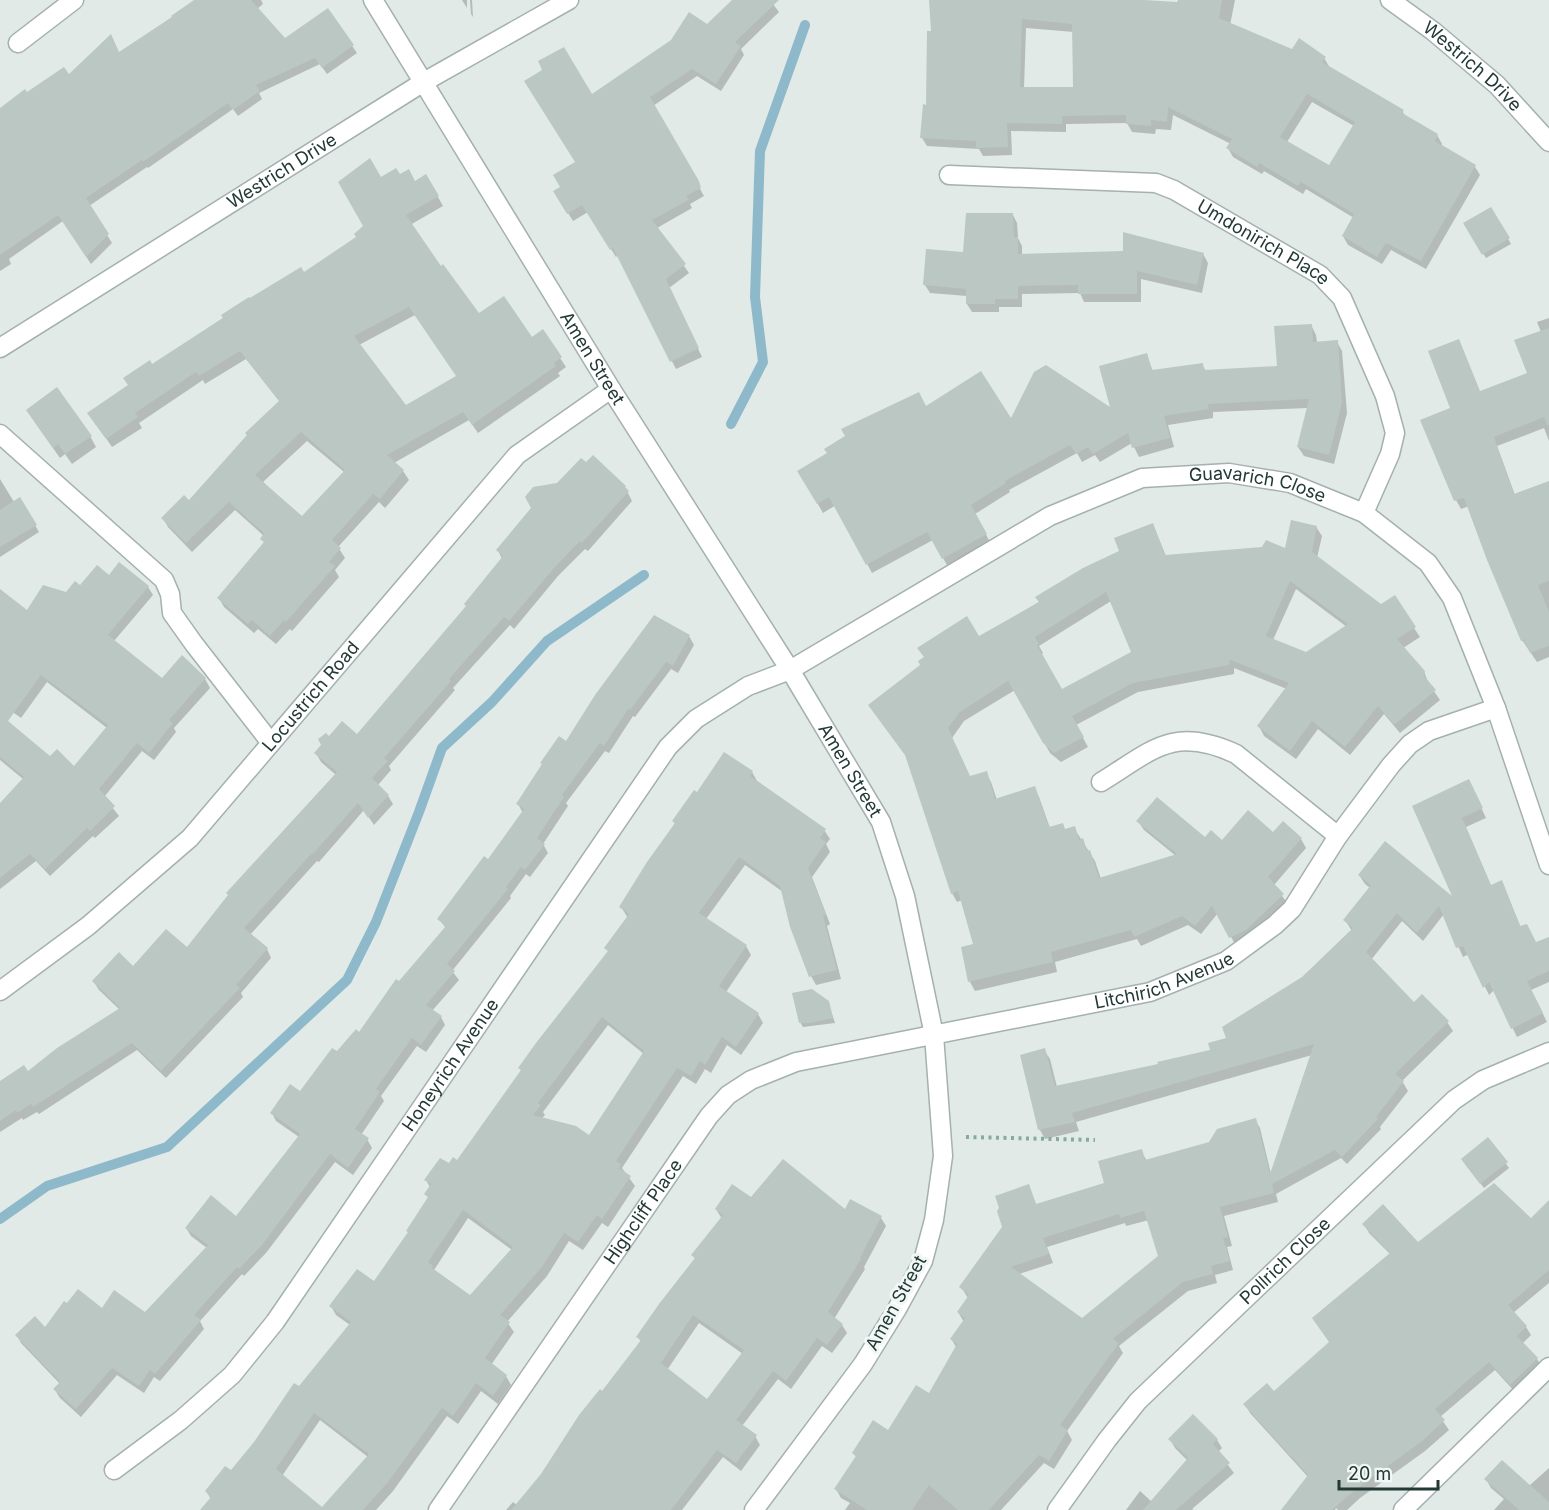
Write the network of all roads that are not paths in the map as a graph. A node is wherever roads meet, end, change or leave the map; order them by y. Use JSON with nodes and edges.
{"nodes":[{"id":1,"x":74,"y":0,"type":"edge"},
{"id":2,"x":373,"y":0,"type":"edge"},
{"id":3,"x":569,"y":0,"type":"edge"},
{"id":4,"x":1390,"y":0,"type":"edge"},
{"id":5,"x":18,"y":43,"type":"dead end"},
{"id":6,"x":422,"y":83,"type":"junction"},
{"id":7,"x":1549,"y":142,"type":"edge"},
{"id":8,"x":949,"y":175,"type":"dead end"},
{"id":9,"x":0,"y":348,"type":"edge"},
{"id":10,"x":610,"y":389,"type":"junction"},
{"id":11,"x":0,"y":434,"type":"edge"},
{"id":12,"x":1364,"y":513,"type":"junction"},
{"id":13,"x":790,"y":670,"type":"junction"},
{"id":14,"x":1496,"y":708,"type":"junction"},
{"id":15,"x":272,"y":743,"type":"junction"},
{"id":16,"x":1101,"y":782,"type":"dead end"},
{"id":17,"x":1338,"y":836,"type":"junction"},
{"id":18,"x":1549,"y":865,"type":"edge"},
{"id":19,"x":0,"y":992,"type":"edge"},
{"id":20,"x":934,"y":1035,"type":"junction"},
{"id":21,"x":1549,"y":1052,"type":"edge"},
{"id":22,"x":1549,"y":1367,"type":"edge"},
{"id":23,"x":114,"y":1470,"type":"dead end"},
{"id":24,"x":438,"y":1510,"type":"edge"},
{"id":25,"x":754,"y":1510,"type":"edge"},
{"id":26,"x":1057,"y":1510,"type":"edge"},
{"id":27,"x":1403,"y":1510,"type":"edge"}],
"edges":[{"from":1,"to":5,"type":"street"},
{"from":2,"to":6,"type":"street","name":"Amen Street"},
{"from":3,"to":6,"type":"street","name":"Westrich Drive"},
{"from":4,"to":7,"type":"street","name":"Westrich Drive"},
{"from":6,"to":9,"type":"street","name":"Westrich Drive"},
{"from":6,"to":10,"type":"street","name":"Amen Street"},
{"from":8,"to":12,"type":"street","name":"Umdonirich Place"},
{"from":10,"to":13,"type":"street","name":"Amen Street"},
{"from":10,"to":15,"type":"street","name":"Locustrich Road"},
{"from":11,"to":15,"type":"street"},
{"from":12,"to":13,"type":"street","name":"Guavarich Close"},
{"from":12,"to":14,"type":"street","name":"Guavarich Close"},
{"from":13,"to":20,"type":"street","name":"Amen Street"},
{"from":13,"to":23,"type":"street","name":"Honeyrich Avenue"},
{"from":14,"to":17,"type":"street","name":"Litchirich Avenue"},
{"from":14,"to":18,"type":"street","name":"Guavarich Close"},
{"from":15,"to":19,"type":"street","name":"Locustrich Road"},
{"from":16,"to":17,"type":"street"},
{"from":17,"to":20,"type":"street","name":"Litchirich Avenue"},
{"from":20,"to":24,"type":"street","name":"Highcliff Place"},
{"from":20,"to":25,"type":"street","name":"Amen Street"},
{"from":21,"to":26,"type":"street","name":"Pollrich Close"},
{"from":22,"to":27,"type":"street"}]}
